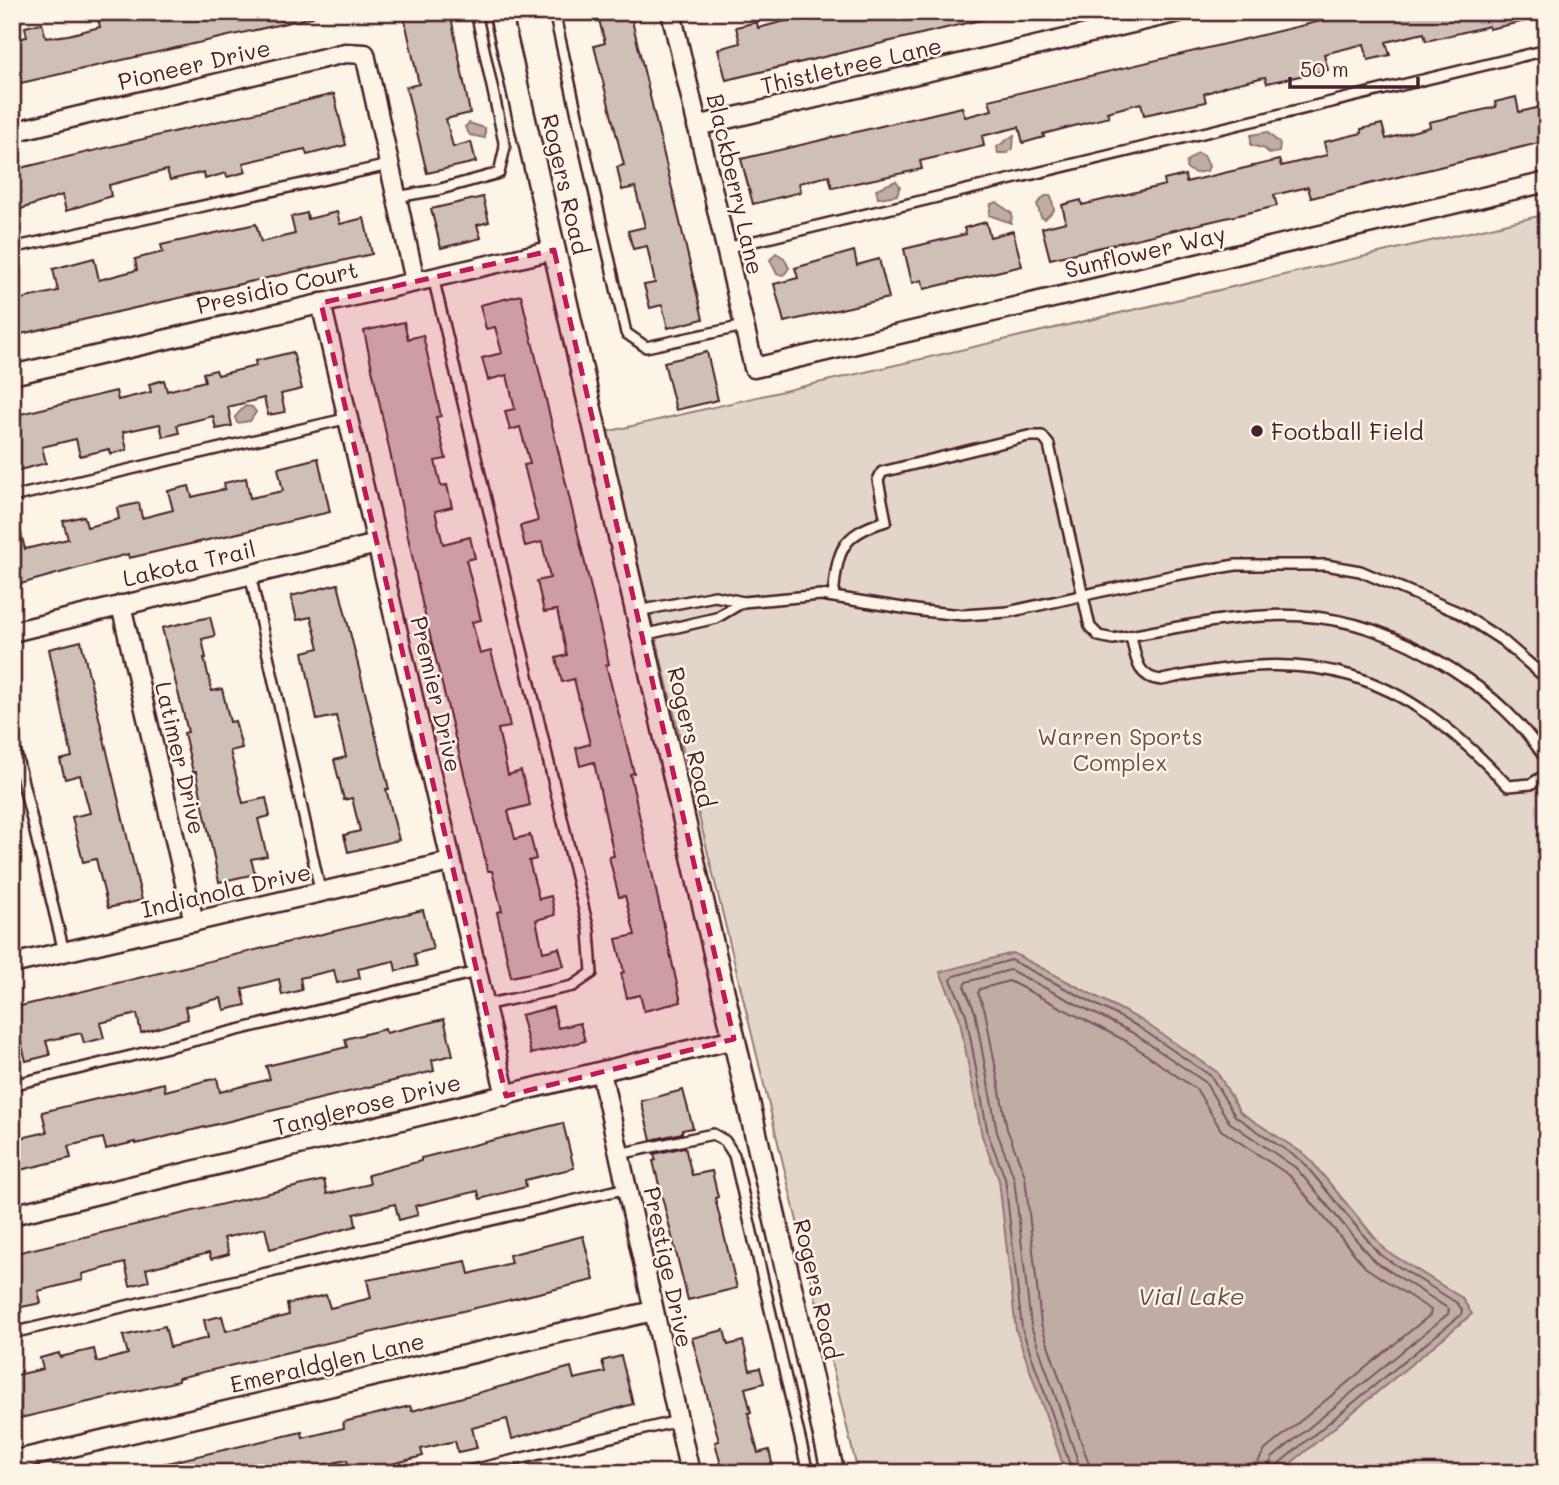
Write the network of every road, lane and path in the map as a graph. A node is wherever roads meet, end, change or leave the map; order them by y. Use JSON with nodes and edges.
{"nodes":[{"id":1,"x":476,"y":12,"type":"edge"},
{"id":2,"x":500,"y":12,"type":"edge"},
{"id":3,"x":554,"y":12,"type":"edge"},
{"id":4,"x":671,"y":12,"type":"edge"},
{"id":5,"x":1179,"y":12,"type":"edge"},
{"id":6,"x":1547,"y":50,"type":"edge"},
{"id":7,"x":698,"y":126,"type":"junction"},
{"id":8,"x":12,"y":132,"type":"edge"},
{"id":9,"x":389,"y":165,"type":"junction"},
{"id":10,"x":1547,"y":182,"type":"edge"},
{"id":11,"x":396,"y":197,"type":"junction"},
{"id":12,"x":12,"y":248,"type":"edge"},
{"id":13,"x":726,"y":248,"type":"junction"},
{"id":14,"x":554,"y":250,"type":"junction"},
{"id":15,"x":433,"y":278,"type":"junction"},
{"id":16,"x":415,"y":281,"type":"junction"},
{"id":17,"x":321,"y":303,"type":"junction"},
{"id":18,"x":744,"y":326,"type":"junction"},
{"id":19,"x":754,"y":368,"type":"joint"},
{"id":20,"x":12,"y":375,"type":"edge"},
{"id":21,"x":349,"y":418,"type":"junction"},
{"id":22,"x":12,"y":497,"type":"edge"},
{"id":23,"x":377,"y":544,"type":"junction"},
{"id":24,"x":250,"y":574,"type":"junction"},
{"id":25,"x":833,"y":596,"type":"junction"},
{"id":26,"x":1082,"y":596,"type":"junction"},
{"id":27,"x":743,"y":602,"type":"junction"},
{"id":28,"x":121,"y":605,"type":"junction"},
{"id":29,"x":636,"y":612,"type":"junction"},
{"id":30,"x":12,"y":632,"type":"edge"},
{"id":31,"x":642,"y":635,"type":"junction"},
{"id":32,"x":1131,"y":636,"type":"junction"},
{"id":33,"x":1547,"y":680,"type":"edge"},
{"id":34,"x":12,"y":737,"type":"edge"},
{"id":35,"x":1547,"y":761,"type":"edge"},
{"id":36,"x":1547,"y":774,"type":"edge"},
{"id":37,"x":450,"y":862,"type":"junction"},
{"id":38,"x":321,"y":894,"type":"junction"},
{"id":39,"x":194,"y":922,"type":"junction"},
{"id":40,"x":64,"y":952,"type":"junction"},
{"id":41,"x":12,"y":964,"type":"edge"},
{"id":42,"x":476,"y":972,"type":"junction"},
{"id":43,"x":484,"y":1006,"type":"junction"},
{"id":44,"x":734,"y":1039,"type":"junction"},
{"id":45,"x":601,"y":1072,"type":"junction"},
{"id":46,"x":12,"y":1085,"type":"edge"},
{"id":47,"x":506,"y":1096,"type":"junction"},
{"id":48,"x":619,"y":1154,"type":"junction"},
{"id":49,"x":627,"y":1188,"type":"junction"},
{"id":50,"x":12,"y":1215,"type":"edge"},
{"id":51,"x":653,"y":1311,"type":"junction"},
{"id":52,"x":12,"y":1333,"type":"edge"},
{"id":53,"x":678,"y":1421,"type":"junction"},
{"id":54,"x":12,"y":1461,"type":"edge"},
{"id":55,"x":460,"y":1473,"type":"edge"},
{"id":56,"x":690,"y":1473,"type":"edge"},
{"id":57,"x":808,"y":1473,"type":"edge"},
{"id":58,"x":833,"y":1473,"type":"edge"}],
"edges":[{"from":1,"to":11,"type":"lane"},
{"from":2,"to":14,"type":"street","name":"Rogers Road"},
{"from":3,"to":18,"type":"lane"},
{"from":4,"to":7,"type":"street","name":"Blackberry Lane"},
{"from":5,"to":7,"type":"street","name":"Thistletree Lane"},
{"from":6,"to":13,"type":"lane"},
{"from":7,"to":13,"type":"street","name":"Blackberry Lane"},
{"from":8,"to":9,"type":"street","name":"Pioneer Drive"},
{"from":9,"to":11,"type":"street","name":"Pioneer Drive"},
{"from":9,"to":12,"type":"lane"},
{"from":10,"to":19,"type":"street","name":"Sunflower Way"},
{"from":11,"to":16,"type":"street","name":"Pioneer Drive"},
{"from":13,"to":18,"type":"street","name":"Blackberry Lane"},
{"from":14,"to":15,"type":"street","name":"Presidio Court"},
{"from":14,"to":29,"type":"street","name":"Rogers Road"},
{"from":15,"to":16,"type":"street","name":"Presidio Court"},
{"from":15,"to":43,"type":"lane"},
{"from":16,"to":17,"type":"street","name":"Presidio Court"},
{"from":17,"to":20,"type":"street","name":"Presidio Court"},
{"from":17,"to":21,"type":"street","name":"Premier Drive"},
{"from":18,"to":19,"type":"street","name":"Blackberry Lane"},
{"from":21,"to":22,"type":"lane"},
{"from":21,"to":23,"type":"street","name":"Premier Drive"},
{"from":23,"to":24,"type":"street","name":"Lakota Trail"},
{"from":23,"to":37,"type":"street","name":"Premier Drive"},
{"from":24,"to":28,"type":"street","name":"Lakota Trail"},
{"from":24,"to":38,"type":"lane"},
{"from":25,"to":26,"type":"lane"},
{"from":25,"to":26,"type":"lane"},
{"from":25,"to":27,"type":"lane"},
{"from":26,"to":32,"type":"lane"},
{"from":26,"to":33,"type":"lane"},
{"from":27,"to":29,"type":"lane"},
{"from":27,"to":31,"type":"lane"},
{"from":28,"to":30,"type":"street","name":"Lakota Trail"},
{"from":28,"to":39,"type":"street","name":"Latimer Drive"},
{"from":29,"to":31,"type":"street","name":"Rogers Road"},
{"from":31,"to":44,"type":"street","name":"Rogers Road"},
{"from":32,"to":35,"type":"lane"},
{"from":32,"to":36,"type":"lane"},
{"from":34,"to":40,"type":"lane"},
{"from":37,"to":38,"type":"street","name":"Indianola Drive"},
{"from":37,"to":42,"type":"street","name":"Premier Drive"},
{"from":38,"to":39,"type":"street","name":"Indianola Drive"},
{"from":39,"to":40,"type":"street","name":"Indianola Drive"},
{"from":40,"to":41,"type":"street","name":"Indianola Drive"},
{"from":42,"to":43,"type":"street","name":"Premier Drive"},
{"from":42,"to":46,"type":"lane"},
{"from":43,"to":47,"type":"street","name":"Premier Drive"},
{"from":44,"to":45,"type":"street","name":"Tanglerose Drive"},
{"from":44,"to":58,"type":"street","name":"Rogers Road"},
{"from":45,"to":47,"type":"street","name":"Tanglerose Drive"},
{"from":45,"to":48,"type":"street","name":"Prestige Drive"},
{"from":47,"to":50,"type":"street","name":"Tanglerose Drive"},
{"from":48,"to":49,"type":"street","name":"Prestige Drive"},
{"from":48,"to":57,"type":"lane"},
{"from":49,"to":51,"type":"street","name":"Prestige Drive"},
{"from":49,"to":52,"type":"lane"},
{"from":51,"to":53,"type":"street","name":"Prestige Drive"},
{"from":51,"to":54,"type":"street","name":"Emeraldglen Lane"},
{"from":53,"to":55,"type":"lane"},
{"from":53,"to":56,"type":"street","name":"Prestige Drive"}]}
